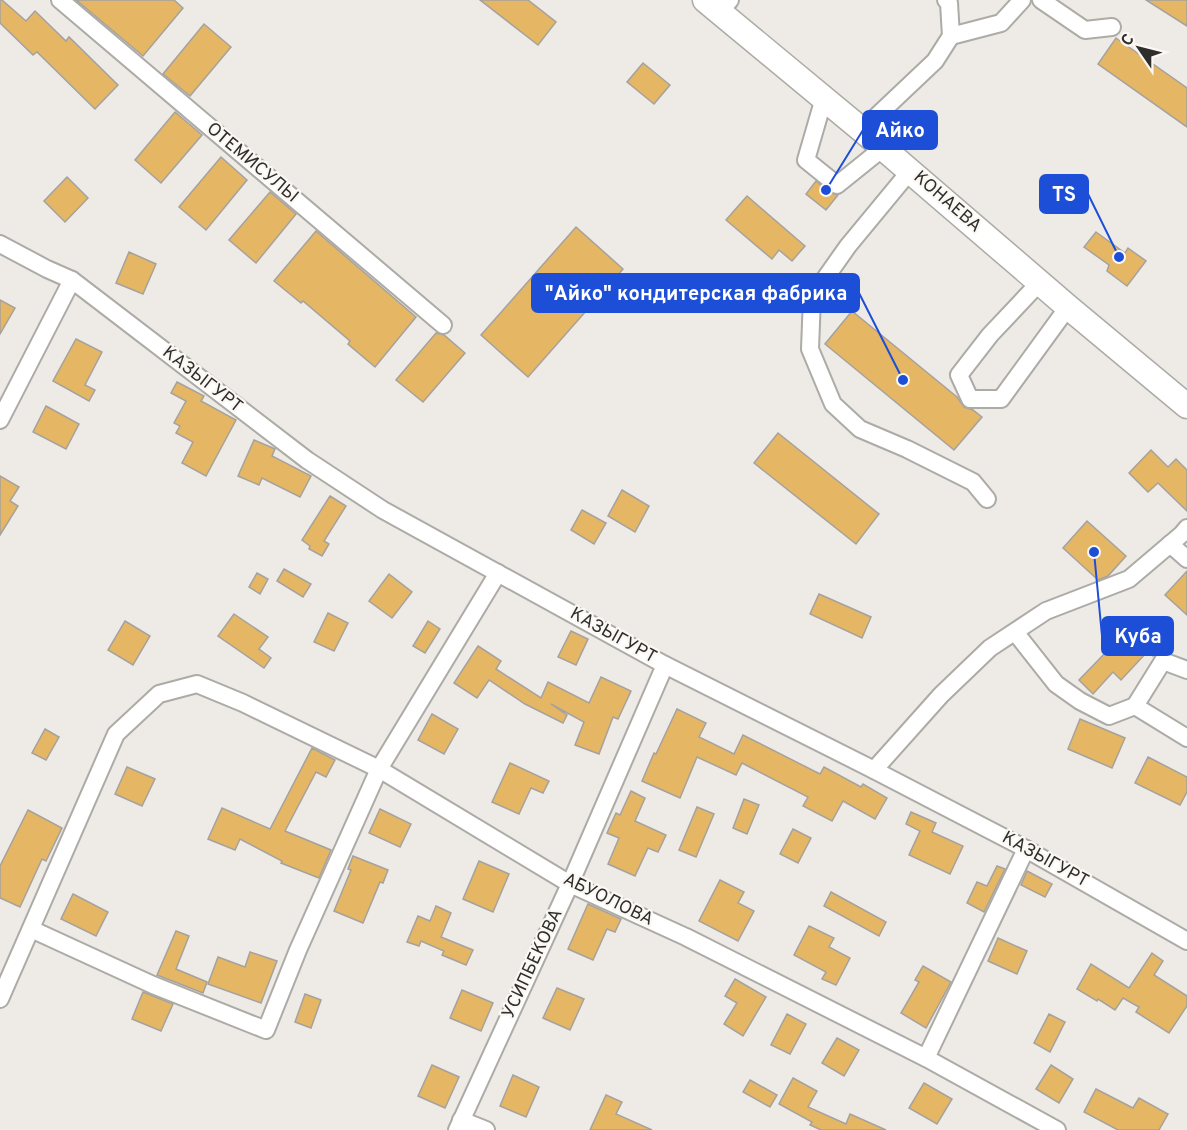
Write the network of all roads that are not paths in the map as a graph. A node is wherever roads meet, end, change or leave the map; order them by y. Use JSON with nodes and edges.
{"nodes":[{"id":1,"x":946,"y":0,"type":"edge"},
{"id":2,"x":1022,"y":0,"type":"edge"},
{"id":3,"x":1041,"y":0,"type":"edge"},
{"id":4,"x":64,"y":1,"type":"edge"},
{"id":5,"x":718,"y":4,"type":"edge"},
{"id":6,"x":1112,"y":27,"type":"dead end"},
{"id":7,"x":951,"y":36,"type":"junction"},
{"id":8,"x":824,"y":98,"type":"junction"},
{"id":9,"x":862,"y":130,"type":"junction"},
{"id":10,"x":883,"y":148,"type":"junction"},
{"id":11,"x":910,"y":171,"type":"junction"},
{"id":12,"x":0,"y":244,"type":"edge"},
{"id":13,"x":72,"y":280,"type":"junction"},
{"id":14,"x":1040,"y":282,"type":"junction"},
{"id":15,"x":1068,"y":307,"type":"junction"},
{"id":16,"x":443,"y":325,"type":"dead end"},
{"id":17,"x":1184,"y":398,"type":"edge"},
{"id":18,"x":0,"y":420,"type":"edge"},
{"id":19,"x":987,"y":500,"type":"dead end"},
{"id":20,"x":1187,"y":528,"type":"edge"},
{"id":21,"x":1170,"y":544,"type":"junction"},
{"id":22,"x":1187,"y":559,"type":"edge"},
{"id":23,"x":498,"y":573,"type":"junction"},
{"id":24,"x":1015,"y":632,"type":"junction"},
{"id":25,"x":665,"y":665,"type":"junction"},
{"id":26,"x":1187,"y":670,"type":"edge"},
{"id":27,"x":1135,"y":706,"type":"junction"},
{"id":28,"x":1187,"y":738,"type":"edge"},
{"id":29,"x":379,"y":769,"type":"junction"},
{"id":30,"x":874,"y":770,"type":"junction"},
{"id":31,"x":1026,"y":849,"type":"junction"},
{"id":32,"x":570,"y":884,"type":"junction"},
{"id":33,"x":31,"y":929,"type":"junction"},
{"id":34,"x":1187,"y":941,"type":"edge"},
{"id":35,"x":0,"y":999,"type":"edge"},
{"id":36,"x":927,"y":1058,"type":"junction"},
{"id":37,"x":459,"y":1125,"type":"edge"},
{"id":38,"x":486,"y":1130,"type":"edge"},
{"id":39,"x":1057,"y":1130,"type":"edge"}],
"edges":[{"from":1,"to":7,"type":"street"},
{"from":2,"to":7,"type":"street"},
{"from":3,"to":6,"type":"street"},
{"from":4,"to":16,"type":"street","name":"ОТЕМИСУЛЫ"},
{"from":5,"to":8,"type":"main road","name":"КОНАЕВА"},
{"from":7,"to":9,"type":"street"},
{"from":8,"to":9,"type":"main road","name":"КОНАЕВА"},
{"from":8,"to":10,"type":"street"},
{"from":9,"to":10,"type":"main road","name":"КОНАЕВА"},
{"from":10,"to":11,"type":"main road","name":"КОНАЕВА"},
{"from":11,"to":14,"type":"main road","name":"КОНАЕВА"},
{"from":11,"to":19,"type":"street"},
{"from":12,"to":13,"type":"street","name":"КАЗЫГУРТ"},
{"from":13,"to":18,"type":"street"},
{"from":13,"to":23,"type":"street","name":"КАЗЫГУРТ"},
{"from":14,"to":15,"type":"main road","name":"КОНАЕВА"},
{"from":14,"to":15,"type":"street"},
{"from":15,"to":17,"type":"main road","name":"КОНАЕВА"},
{"from":20,"to":21,"type":"street"},
{"from":21,"to":22,"type":"street"},
{"from":21,"to":24,"type":"street"},
{"from":23,"to":25,"type":"street","name":"КАЗЫГУРТ"},
{"from":23,"to":29,"type":"street"},
{"from":24,"to":27,"type":"street"},
{"from":24,"to":30,"type":"street"},
{"from":25,"to":30,"type":"street","name":"КАЗЫГУРТ"},
{"from":25,"to":32,"type":"street","name":"УСИПБЕКОВА"},
{"from":26,"to":27,"type":"street"},
{"from":27,"to":28,"type":"street"},
{"from":29,"to":32,"type":"street","name":"АБУОЛОВА"},
{"from":29,"to":33,"type":"street","name":"АБУОЛОВА"},
{"from":29,"to":33,"type":"street"},
{"from":30,"to":31,"type":"street","name":"КАЗЫГУРТ"},
{"from":31,"to":34,"type":"street","name":"КАЗЫГУРТ"},
{"from":31,"to":36,"type":"street"},
{"from":32,"to":36,"type":"street","name":"АБУОЛОВА"},
{"from":32,"to":37,"type":"street","name":"УСИПБЕКОВА"},
{"from":33,"to":35,"type":"street"},
{"from":36,"to":39,"type":"street","name":"АБУОЛОВА"},
{"from":37,"to":38,"type":"street"}]}
